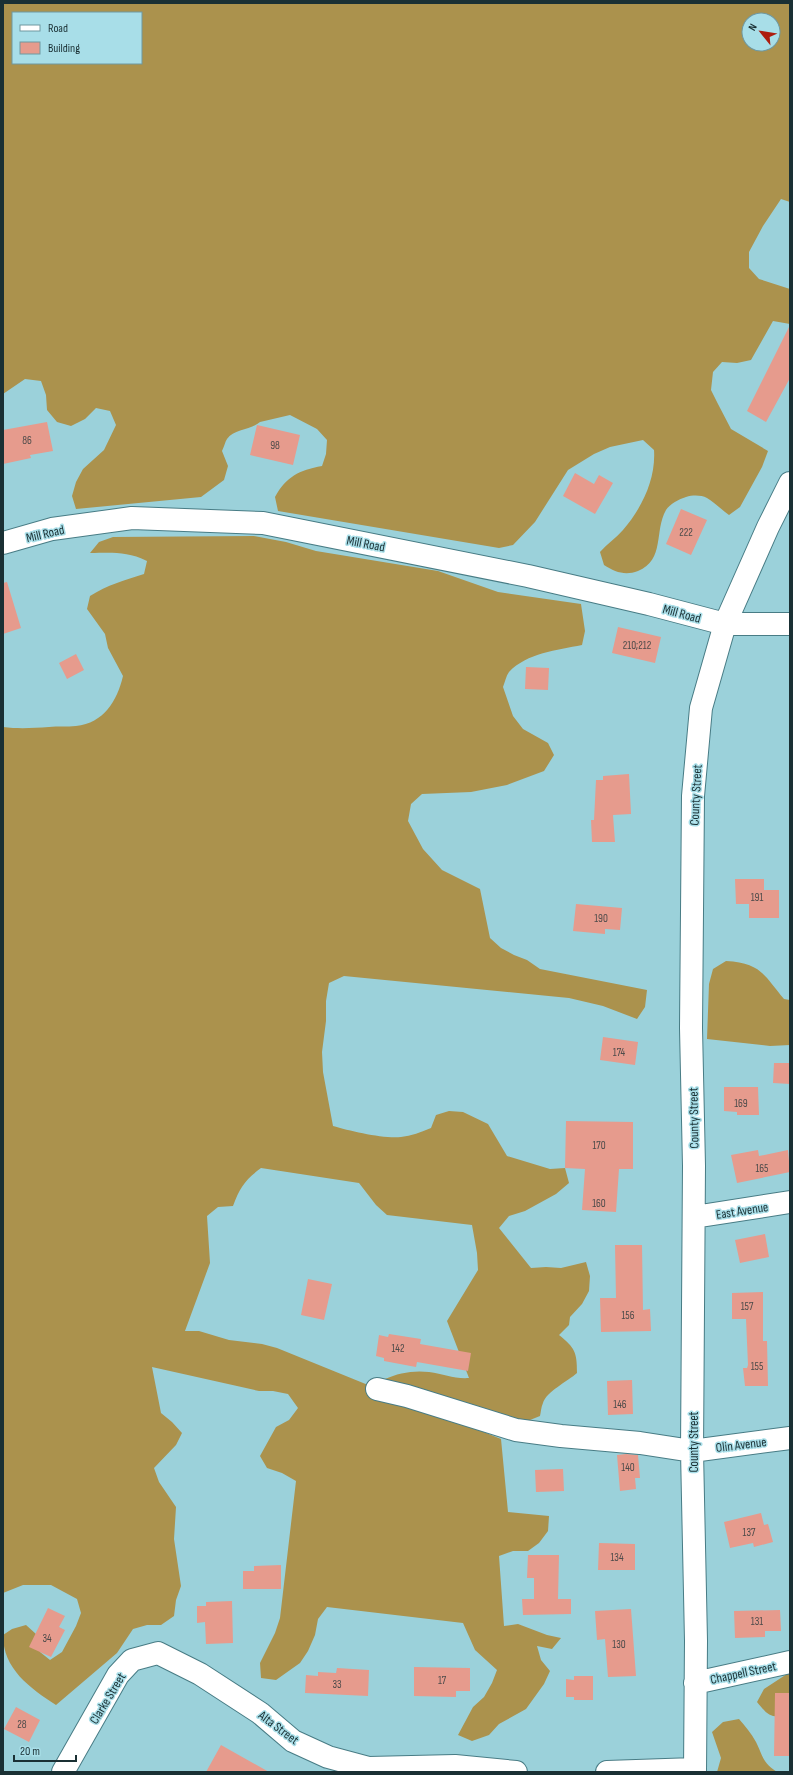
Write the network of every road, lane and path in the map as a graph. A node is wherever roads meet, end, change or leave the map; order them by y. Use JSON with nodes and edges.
{"nodes":[{"id":1,"x":790,"y":483,"type":"edge"},
{"id":2,"x":3,"y":544,"type":"edge"},
{"id":3,"x":725,"y":624,"type":"junction"},
{"id":4,"x":790,"y":624,"type":"edge"},
{"id":5,"x":790,"y":1202,"type":"edge"},
{"id":6,"x":694,"y":1217,"type":"junction"},
{"id":7,"x":377,"y":1389,"type":"dead end"},
{"id":8,"x":790,"y":1438,"type":"edge"},
{"id":9,"x":692,"y":1451,"type":"junction"},
{"id":10,"x":148,"y":1656,"type":"joint"},
{"id":11,"x":790,"y":1662,"type":"edge"},
{"id":12,"x":695,"y":1683,"type":"junction"},
{"id":13,"x":332,"y":1765,"type":"edge"},
{"id":14,"x":695,"y":1771,"type":"edge"},
{"id":15,"x":63,"y":1772,"type":"edge"},
{"id":16,"x":516,"y":1772,"type":"edge"},
{"id":17,"x":607,"y":1772,"type":"edge"}],
"edges":[{"from":1,"to":3,"type":"street","name":"County Street"},
{"from":2,"to":3,"type":"street","name":"Mill Road"},
{"from":3,"to":4,"type":"street","name":"Mill Road"},
{"from":3,"to":6,"type":"street","name":"County Street"},
{"from":5,"to":6,"type":"street","name":"East Avenue"},
{"from":6,"to":9,"type":"street","name":"County Street"},
{"from":7,"to":9,"type":"street","name":"Olin Avenue"},
{"from":8,"to":9,"type":"street","name":"Olin Avenue"},
{"from":9,"to":12,"type":"street","name":"County Street"},
{"from":10,"to":13,"type":"street","name":"Alta Street"},
{"from":10,"to":15,"type":"street","name":"Clarke Street"},
{"from":11,"to":12,"type":"street","name":"Chappell Street"},
{"from":12,"to":14,"type":"street","name":"County Street"},
{"from":13,"to":16,"type":"street","name":"Alta Street"},
{"from":14,"to":17,"type":"street"}]}
